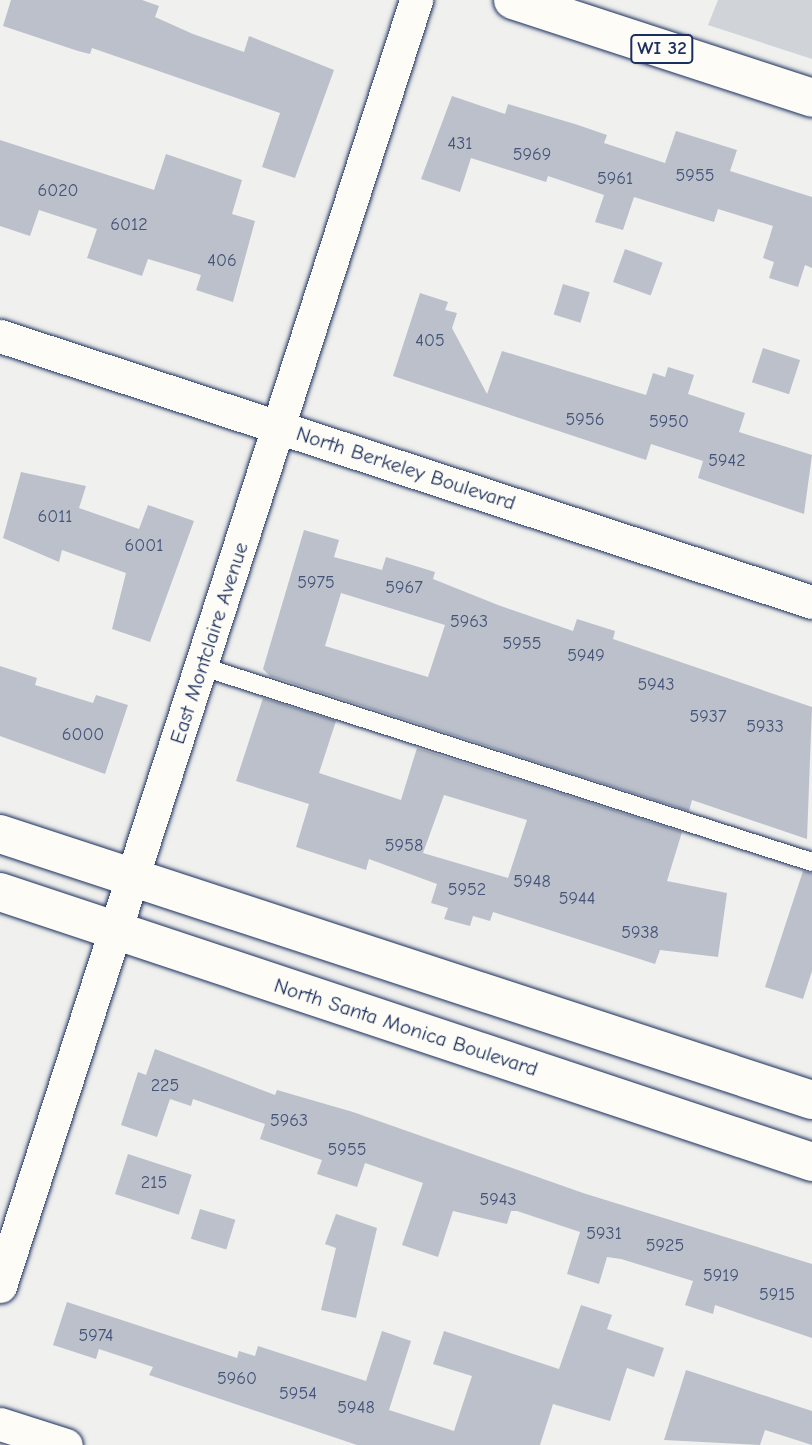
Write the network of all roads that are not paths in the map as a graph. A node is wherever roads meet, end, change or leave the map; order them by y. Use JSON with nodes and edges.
{"nodes":[{"id":1,"x":416,"y":0,"type":"edge"},
{"id":2,"x":513,"y":0,"type":"edge"},
{"id":3,"x":812,"y":98,"type":"edge"},
{"id":4,"x":0,"y":336,"type":"edge"},
{"id":5,"x":279,"y":426,"type":"junction"},
{"id":6,"x":812,"y":602,"type":"edge"},
{"id":7,"x":201,"y":666,"type":"junction"},
{"id":8,"x":0,"y":834,"type":"edge"},
{"id":9,"x":812,"y":862,"type":"edge"},
{"id":10,"x":133,"y":879,"type":"junction"},
{"id":11,"x":0,"y":892,"type":"edge"},
{"id":12,"x":117,"y":930,"type":"junction"},
{"id":13,"x":812,"y":1100,"type":"edge"},
{"id":14,"x":812,"y":1162,"type":"edge"},
{"id":15,"x":0,"y":1286,"type":"edge"},
{"id":16,"x":0,"y":1424,"type":"edge"},
{"id":17,"x":66,"y":1445,"type":"edge"}],
"edges":[{"from":1,"to":5,"type":"street","name":"East Montclaire Avenue"},
{"from":2,"to":3,"type":"street","number":"WI 32"},
{"from":4,"to":5,"type":"street","name":"North Berkeley Boulevard"},
{"from":5,"to":6,"type":"street","name":"North Berkeley Boulevard"},
{"from":5,"to":7,"type":"street","name":"East Montclaire Avenue"},
{"from":7,"to":9,"type":"lane"},
{"from":7,"to":10,"type":"street","name":"East Montclaire Avenue"},
{"from":8,"to":10,"type":"street"},
{"from":10,"to":12,"type":"street","name":"East Montclaire Avenue"},
{"from":10,"to":13,"type":"street"},
{"from":11,"to":12,"type":"street","name":"North Santa Monica Boulevard"},
{"from":12,"to":14,"type":"street","name":"North Santa Monica Boulevard"},
{"from":12,"to":15,"type":"street","name":"East Montclaire Avenue"},
{"from":16,"to":17,"type":"street"}]}
